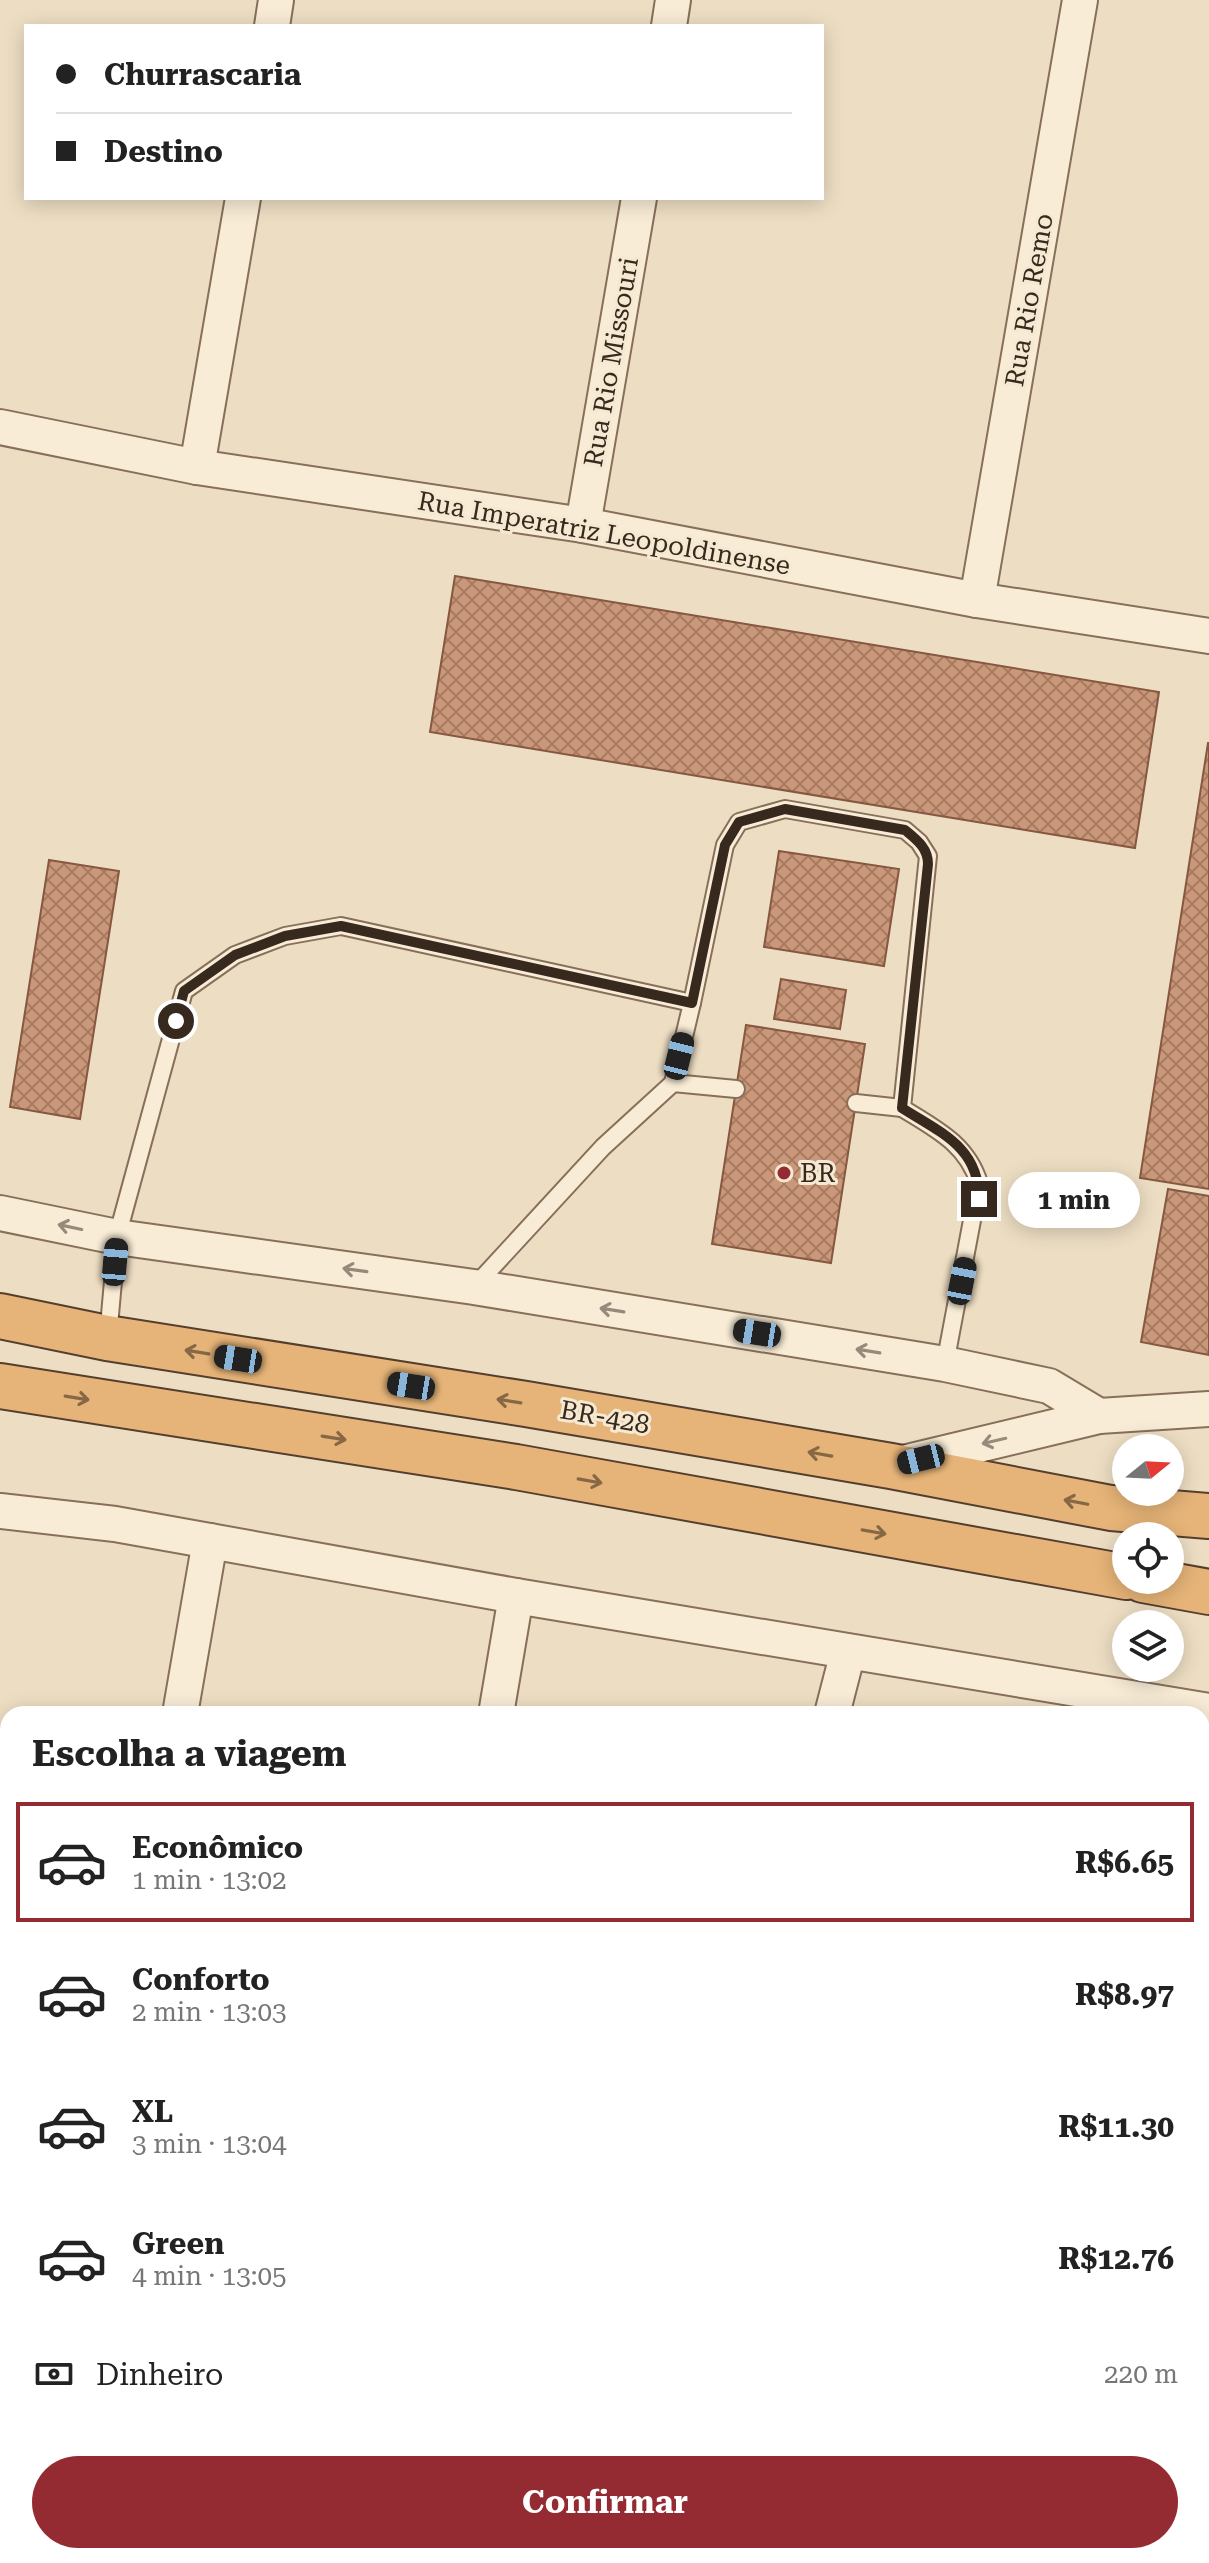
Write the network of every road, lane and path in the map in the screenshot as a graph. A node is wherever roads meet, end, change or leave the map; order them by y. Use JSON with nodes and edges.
{"nodes":[{"id":1,"x":276,"y":0,"type":"edge"},
{"id":2,"x":673,"y":0,"type":"edge"},
{"id":3,"x":1080,"y":0,"type":"edge"},
{"id":4,"x":272,"y":24,"type":"edge"},
{"id":5,"x":669,"y":24,"type":"edge"},
{"id":6,"x":243,"y":200,"type":"edge"},
{"id":7,"x":639,"y":200,"type":"edge"},
{"id":8,"x":0,"y":427,"type":"edge"},
{"id":9,"x":197,"y":467,"type":"junction"},
{"id":10,"x":583,"y":525,"type":"junction"},
{"id":11,"x":977,"y":600,"type":"junction"},
{"id":12,"x":1209,"y":636,"type":"edge"},
{"id":13,"x":692,"y":1003,"type":"junction"},
{"id":14,"x":673,"y":1083,"type":"junction"},
{"id":15,"x":736,"y":1089,"type":"dead end"},
{"id":16,"x":856,"y":1103,"type":"dead end"},
{"id":17,"x":902,"y":1108,"type":"junction"},
{"id":18,"x":0,"y":1213,"type":"edge"},
{"id":19,"x":117,"y":1237,"type":"junction"},
{"id":20,"x":474,"y":1287,"type":"junction"},
{"id":21,"x":0,"y":1316,"type":"edge"},
{"id":22,"x":107,"y":1338,"type":"junction"},
{"id":23,"x":945,"y":1364,"type":"junction"},
{"id":24,"x":0,"y":1386,"type":"edge"},
{"id":25,"x":1209,"y":1409,"type":"edge"},
{"id":26,"x":1099,"y":1416,"type":"junction"},
{"id":27,"x":891,"y":1466,"type":"junction"},
{"id":28,"x":0,"y":1511,"type":"edge"},
{"id":29,"x":1209,"y":1516,"type":"edge"},
{"id":30,"x":210,"y":1541,"type":"junction"},
{"id":31,"x":1112,"y":1574,"type":"edge"},
{"id":32,"x":1184,"y":1587,"type":"edge"},
{"id":33,"x":1209,"y":1592,"type":"edge"},
{"id":34,"x":516,"y":1596,"type":"junction"},
{"id":35,"x":848,"y":1652,"type":"junction"},
{"id":36,"x":181,"y":1706,"type":"edge"},
{"id":37,"x":497,"y":1706,"type":"edge"},
{"id":38,"x":834,"y":1706,"type":"edge"},
{"id":39,"x":1169,"y":1706,"type":"edge"}],
"edges":[{"from":1,"to":4,"type":"street"},
{"from":2,"to":5,"type":"street"},
{"from":3,"to":11,"type":"street","name":"Rua Rio Remo"},
{"from":6,"to":9,"type":"street"},
{"from":7,"to":10,"type":"street","name":"Rua Rio Missouri"},
{"from":8,"to":9,"type":"street","name":"Rua Imperatriz Leopoldinense"},
{"from":9,"to":10,"type":"street","name":"Rua Imperatriz Leopoldinense"},
{"from":10,"to":11,"type":"street","name":"Rua Imperatriz Leopoldinense"},
{"from":11,"to":12,"type":"street","name":"Rua Imperatriz Leopoldinense"},
{"from":13,"to":14,"type":"lane"},
{"from":13,"to":17,"type":"lane"},
{"from":13,"to":19,"type":"lane"},
{"from":14,"to":15,"type":"lane"},
{"from":14,"to":20,"type":"lane"},
{"from":16,"to":17,"type":"lane"},
{"from":17,"to":23,"type":"lane"},
{"from":19,"to":18,"type":"street","one_way":true},
{"from":20,"to":19,"type":"street","one_way":true},
{"from":19,"to":22,"type":"lane"},
{"from":23,"to":20,"type":"street","one_way":true},
{"from":21,"to":22,"type":"highway","name":"BR-428","number":"BR-428"},
{"from":27,"to":22,"type":"highway","name":"BR-428","number":"BR-428","one_way":true},
{"from":23,"to":26,"type":"street"},
{"from":24,"to":31,"type":"highway","one_way":true},
{"from":25,"to":26,"type":"street"},
{"from":26,"to":27,"type":"street","one_way":true},
{"from":29,"to":27,"type":"highway","name":"BR-428","number":"BR-428","one_way":true},
{"from":28,"to":30,"type":"street"},
{"from":30,"to":34,"type":"street"},
{"from":30,"to":36,"type":"street"},
{"from":32,"to":33,"type":"highway"},
{"from":34,"to":35,"type":"street"},
{"from":34,"to":37,"type":"street"},
{"from":35,"to":38,"type":"street"},
{"from":35,"to":39,"type":"street"}]}
